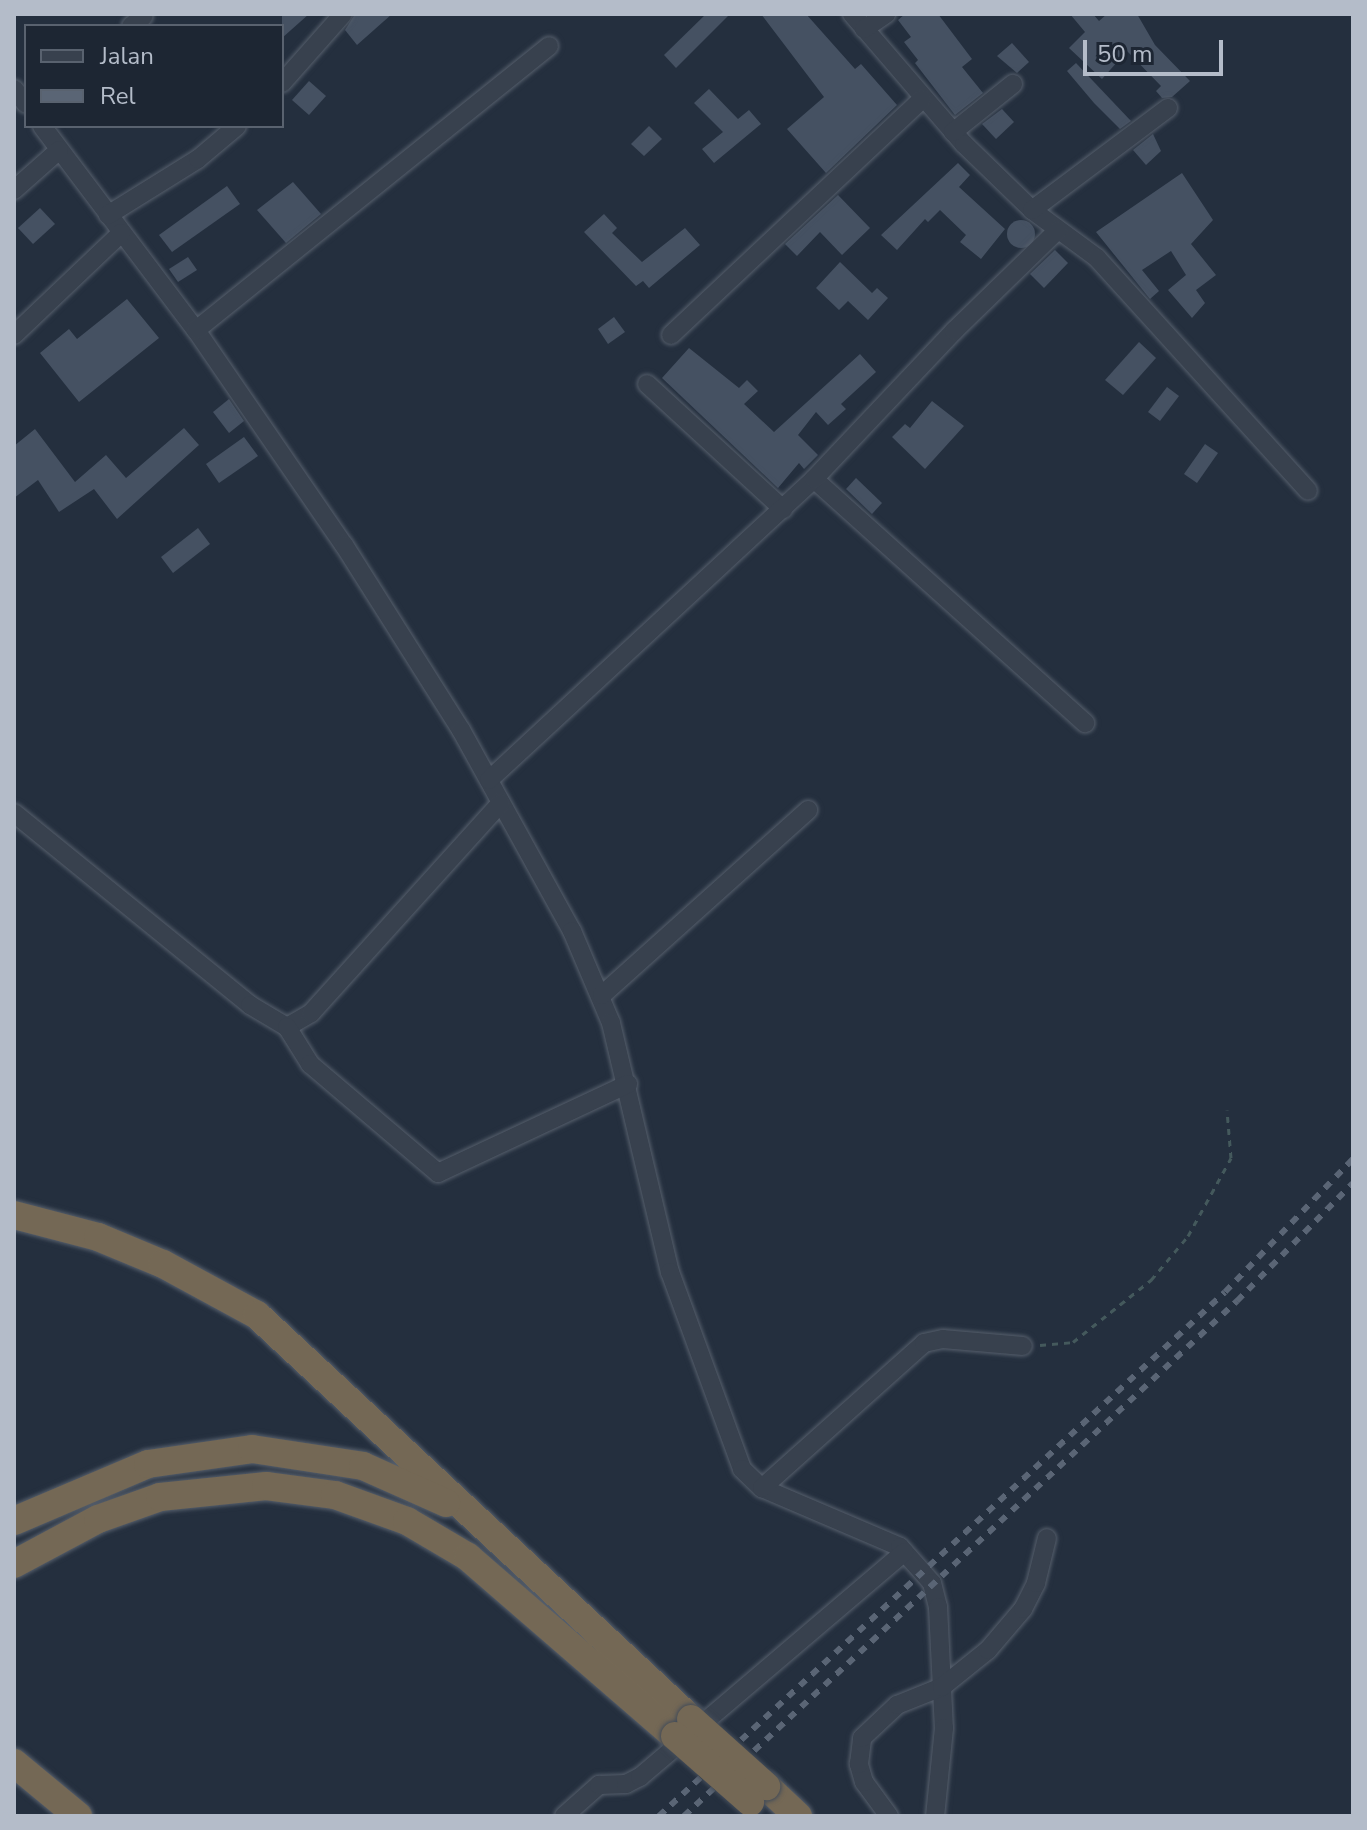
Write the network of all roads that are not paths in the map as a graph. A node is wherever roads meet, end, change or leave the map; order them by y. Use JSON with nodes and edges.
{"nodes":[{"id":1,"x":343,"y":14,"type":"edge"},
{"id":2,"x":852,"y":14,"type":"edge"},
{"id":3,"x":886,"y":14,"type":"edge"},
{"id":4,"x":864,"y":29,"type":"junction"},
{"id":5,"x":549,"y":46,"type":"dead end"},
{"id":6,"x":284,"y":81,"type":"edge"},
{"id":7,"x":1013,"y":84,"type":"dead end"},
{"id":8,"x":922,"y":99,"type":"junction"},
{"id":9,"x":1168,"y":108,"type":"dead end"},
{"id":10,"x":43,"y":128,"type":"edge"},
{"id":11,"x":235,"y":128,"type":"edge"},
{"id":12,"x":953,"y":132,"type":"junction"},
{"id":13,"x":59,"y":150,"type":"junction"},
{"id":14,"x":14,"y":190,"type":"edge"},
{"id":15,"x":1032,"y":210,"type":"junction"},
{"id":16,"x":108,"y":215,"type":"junction"},
{"id":17,"x":1058,"y":230,"type":"junction"},
{"id":18,"x":121,"y":233,"type":"junction"},
{"id":19,"x":196,"y":330,"type":"junction"},
{"id":20,"x":14,"y":335,"type":"edge"},
{"id":21,"x":671,"y":335,"type":"dead end"},
{"id":22,"x":647,"y":384,"type":"dead end"},
{"id":23,"x":814,"y":479,"type":"junction"},
{"id":24,"x":1308,"y":491,"type":"dead end"},
{"id":25,"x":783,"y":509,"type":"junction"},
{"id":26,"x":1085,"y":723,"type":"dead end"},
{"id":27,"x":489,"y":780,"type":"junction"},
{"id":28,"x":501,"y":803,"type":"junction"},
{"id":29,"x":808,"y":810,"type":"dead end"},
{"id":30,"x":14,"y":813,"type":"edge"},
{"id":31,"x":602,"y":995,"type":"junction"},
{"id":32,"x":287,"y":1027,"type":"junction"},
{"id":33,"x":628,"y":1084,"type":"junction"},
{"id":34,"x":14,"y":1215,"type":"edge"},
{"id":35,"x":1023,"y":1346,"type":"road end"},
{"id":36,"x":762,"y":1488,"type":"junction"},
{"id":37,"x":14,"y":1521,"type":"edge"},
{"id":38,"x":1047,"y":1538,"type":"dead end"},
{"id":39,"x":904,"y":1552,"type":"junction"},
{"id":40,"x":14,"y":1564,"type":"edge"},
{"id":41,"x":537,"y":1576,"type":"junction"},
{"id":42,"x":942,"y":1687,"type":"junction"},
{"id":43,"x":683,"y":1727,"type":"junction"},
{"id":44,"x":14,"y":1763,"type":"edge"},
{"id":45,"x":761,"y":1801,"type":"edge"},
{"id":46,"x":78,"y":1816,"type":"edge"},
{"id":47,"x":564,"y":1816,"type":"edge"},
{"id":48,"x":798,"y":1816,"type":"edge"},
{"id":49,"x":889,"y":1816,"type":"edge"},
{"id":50,"x":935,"y":1816,"type":"edge"}],
"edges":[{"from":1,"to":6,"type":"street"},
{"from":2,"to":4,"type":"street"},
{"from":3,"to":4,"type":"street"},
{"from":4,"to":8,"type":"street"},
{"from":5,"to":19,"type":"street"},
{"from":7,"to":12,"type":"street"},
{"from":8,"to":12,"type":"street"},
{"from":8,"to":21,"type":"street"},
{"from":9,"to":15,"type":"street"},
{"from":10,"to":13,"type":"street"},
{"from":11,"to":16,"type":"street"},
{"from":12,"to":15,"type":"street"},
{"from":13,"to":14,"type":"street"},
{"from":13,"to":16,"type":"street"},
{"from":15,"to":17,"type":"street"},
{"from":16,"to":18,"type":"street"},
{"from":17,"to":23,"type":"street"},
{"from":17,"to":24,"type":"street"},
{"from":18,"to":19,"type":"street"},
{"from":18,"to":20,"type":"street"},
{"from":19,"to":27,"type":"street"},
{"from":22,"to":25,"type":"street"},
{"from":23,"to":25,"type":"street"},
{"from":23,"to":26,"type":"street"},
{"from":25,"to":27,"type":"street"},
{"from":27,"to":28,"type":"street"},
{"from":28,"to":31,"type":"street"},
{"from":28,"to":32,"type":"street"},
{"from":29,"to":31,"type":"street"},
{"from":30,"to":32,"type":"street"},
{"from":31,"to":33,"type":"street"},
{"from":32,"to":33,"type":"street"},
{"from":33,"to":36,"type":"street"},
{"from":34,"to":41,"type":"highway"},
{"from":35,"to":36,"type":"street"},
{"from":36,"to":39,"type":"street"},
{"from":37,"to":41,"type":"highway"},
{"from":38,"to":42,"type":"street"},
{"from":39,"to":42,"type":"street"},
{"from":39,"to":47,"type":"street"},
{"from":40,"to":43,"type":"highway"},
{"from":41,"to":43,"type":"highway"},
{"from":42,"to":49,"type":"street"},
{"from":42,"to":50,"type":"street"},
{"from":43,"to":45,"type":"highway","bridge":true},
{"from":44,"to":46,"type":"highway"},
{"from":45,"to":48,"type":"highway"}]}
